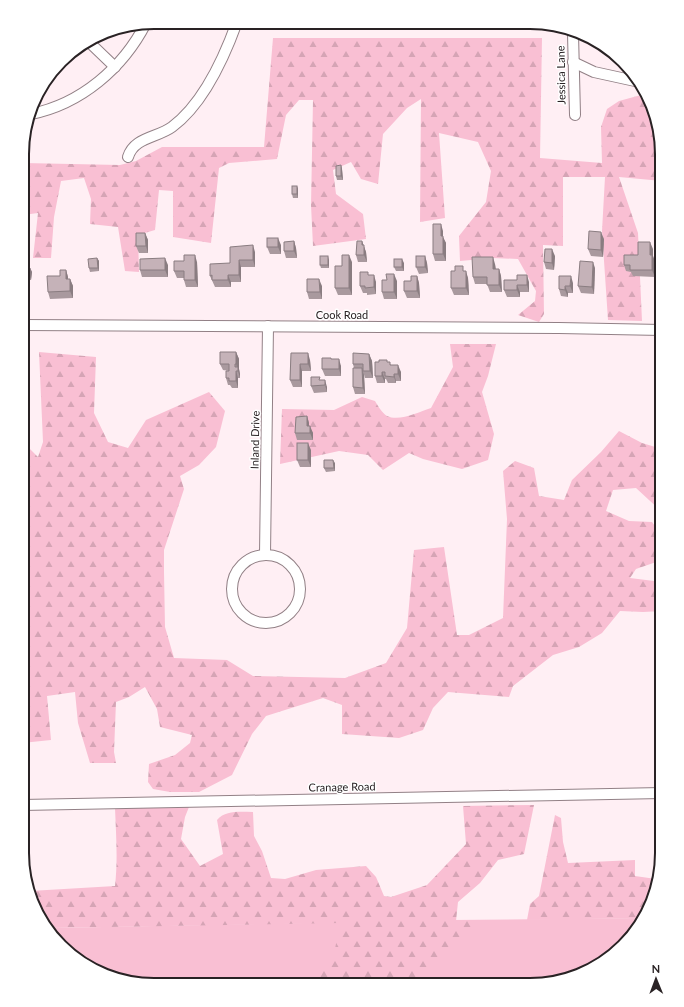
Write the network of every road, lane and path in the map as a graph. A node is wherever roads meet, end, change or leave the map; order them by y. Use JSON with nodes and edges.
{"nodes":[{"id":1,"x":142,"y":29,"type":"edge"},
{"id":2,"x":234,"y":29,"type":"edge"},
{"id":3,"x":572,"y":37,"type":"edge"},
{"id":4,"x":93,"y":46,"type":"edge"},
{"id":5,"x":573,"y":62,"type":"junction"},
{"id":6,"x":115,"y":67,"type":"junction"},
{"id":7,"x":630,"y":80,"type":"edge"},
{"id":8,"x":37,"y":112,"type":"edge"},
{"id":9,"x":575,"y":115,"type":"dead end"},
{"id":10,"x":128,"y":156,"type":"dead end"},
{"id":11,"x":29,"y":325,"type":"edge"},
{"id":12,"x":268,"y":326,"type":"junction"},
{"id":13,"x":655,"y":330,"type":"edge"},
{"id":14,"x":265,"y":555,"type":"junction"},
{"id":15,"x":655,"y":793,"type":"edge"},
{"id":16,"x":29,"y":805,"type":"edge"}],
"edges":[{"from":1,"to":6,"type":"street"},
{"from":2,"to":10,"type":"street"},
{"from":3,"to":5,"type":"street","name":"Jessica Lane"},
{"from":4,"to":6,"type":"street"},
{"from":5,"to":7,"type":"street"},
{"from":5,"to":9,"type":"street","name":"Jessica Lane"},
{"from":6,"to":8,"type":"street"},
{"from":11,"to":12,"type":"street","name":"Cook Road"},
{"from":12,"to":13,"type":"street","name":"Cook Road"},
{"from":12,"to":14,"type":"street","name":"Inland Drive"},
{"from":14,"to":14,"type":"street"},
{"from":15,"to":16,"type":"street","name":"Cranage Road"}]}
